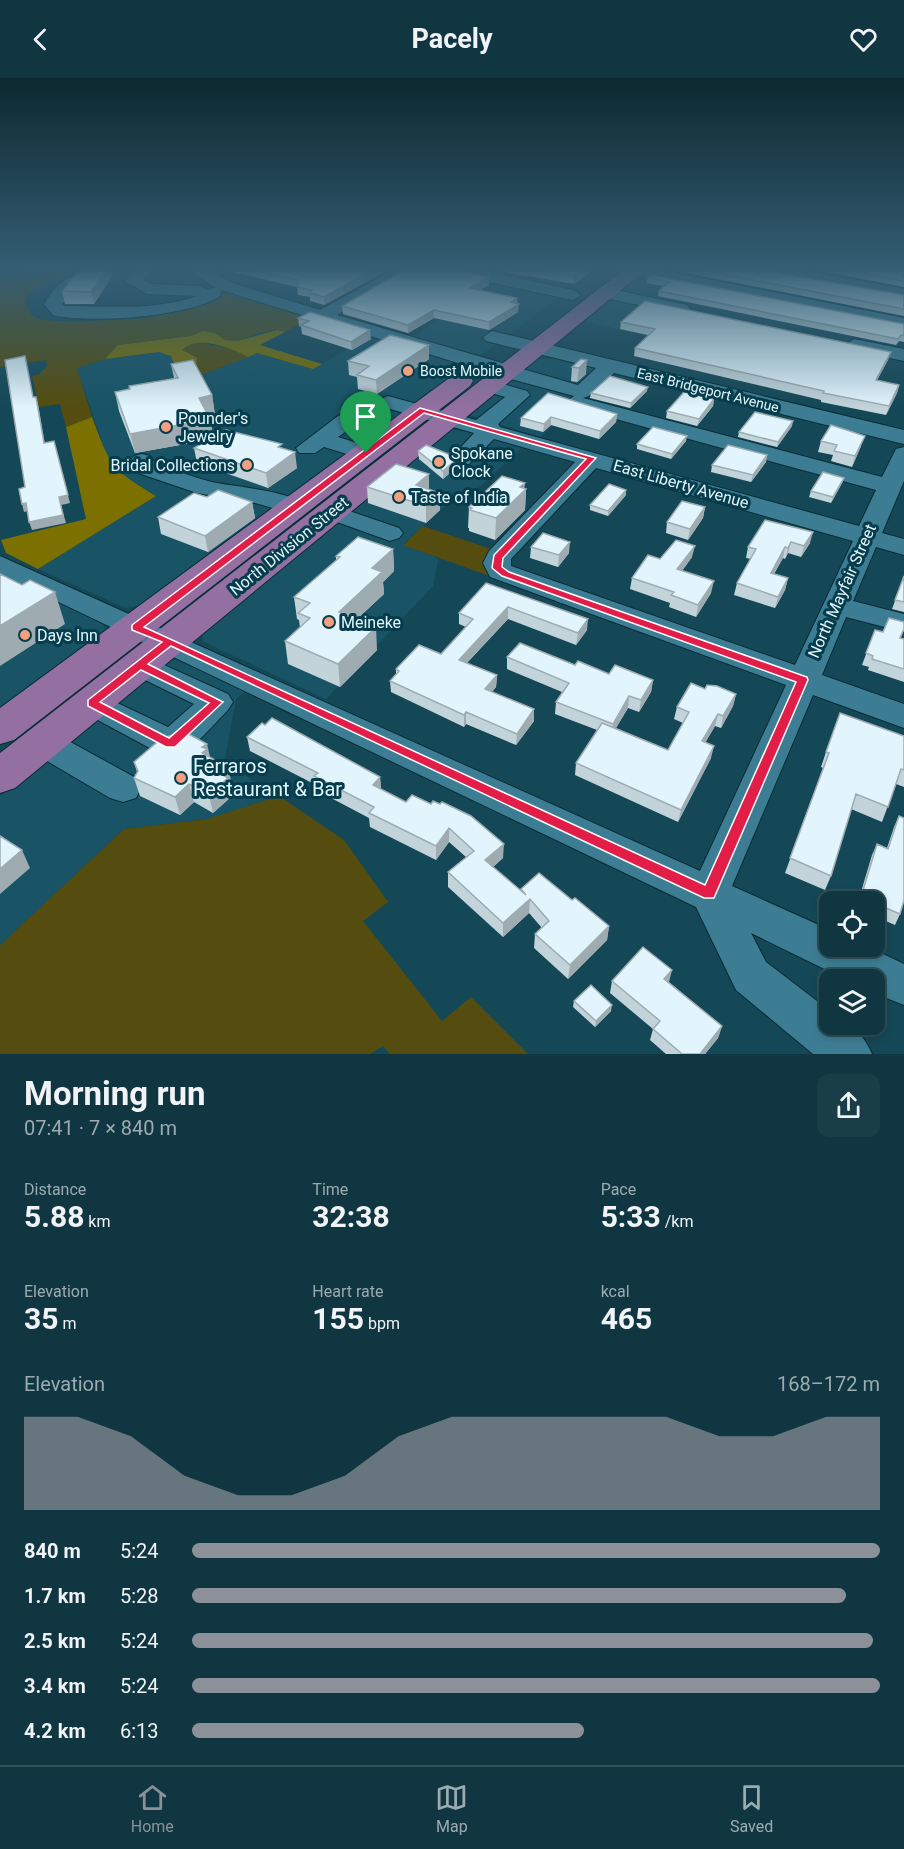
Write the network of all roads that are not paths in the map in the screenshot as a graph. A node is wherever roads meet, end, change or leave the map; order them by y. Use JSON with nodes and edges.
{"nodes":[{"id":1,"x":323,"y":317,"type":"edge"},
{"id":2,"x":532,"y":317,"type":"edge"},
{"id":3,"x":574,"y":317,"type":"edge"},
{"id":4,"x":871,"y":317,"type":"edge"},
{"id":5,"x":904,"y":323,"type":"edge"},
{"id":6,"x":390,"y":337,"type":"junction"},
{"id":7,"x":502,"y":340,"type":"junction"},
{"id":8,"x":835,"y":341,"type":"edge"},
{"id":9,"x":538,"y":349,"type":"junction"},
{"id":10,"x":365,"y":353,"type":"edge"},
{"id":11,"x":904,"y":355,"type":"edge"},
{"id":12,"x":610,"y":366,"type":"junction"},
{"id":13,"x":494,"y":376,"type":"junction"},
{"id":14,"x":461,"y":421,"type":"junction"},
{"id":15,"x":904,"y":437,"type":"edge"},
{"id":16,"x":366,"y":453,"type":"junction"},
{"id":17,"x":904,"y":454,"type":"edge"},
{"id":18,"x":592,"y":458,"type":"junction"},
{"id":19,"x":461,"y":459,"type":"dead end"},
{"id":20,"x":142,"y":461,"type":"dead end"},
{"id":21,"x":890,"y":486,"type":"junction"},
{"id":22,"x":294,"y":507,"type":"junction"},
{"id":23,"x":332,"y":512,"type":"junction"},
{"id":24,"x":390,"y":533,"type":"dead end"},
{"id":25,"x":867,"y":537,"type":"junction"},
{"id":26,"x":904,"y":548,"type":"edge"},
{"id":27,"x":0,"y":564,"type":"edge"},
{"id":28,"x":835,"y":605,"type":"junction"},
{"id":29,"x":904,"y":623,"type":"edge"},
{"id":30,"x":150,"y":642,"type":"junction"},
{"id":31,"x":803,"y":680,"type":"junction"},
{"id":32,"x":92,"y":703,"type":"junction"},
{"id":33,"x":904,"y":716,"type":"edge"},
{"id":34,"x":0,"y":729,"type":"edge"},
{"id":35,"x":42,"y":742,"type":"junction"},
{"id":36,"x":0,"y":776,"type":"edge"},
{"id":37,"x":123,"y":788,"type":"dead end"},
{"id":38,"x":709,"y":893,"type":"junction"},
{"id":39,"x":904,"y":985,"type":"edge"},
{"id":40,"x":849,"y":1054,"type":"edge"}],
"edges":[{"from":1,"to":6,"type":"street"},
{"from":2,"to":7,"type":"main road","name":"North Division Street"},
{"from":3,"to":9,"type":"main road","name":"North Division Street"},
{"from":4,"to":5,"type":"street"},
{"from":6,"to":10,"type":"street"},
{"from":6,"to":13,"type":"street"},
{"from":7,"to":9,"type":"street","name":"East Bridgeport Avenue"},
{"from":7,"to":13,"type":"main road","name":"North Division Street"},
{"from":8,"to":11,"type":"street"},
{"from":9,"to":12,"type":"street","name":"East Bridgeport Avenue"},
{"from":9,"to":13,"type":"main road","name":"North Division Street"},
{"from":12,"to":13,"type":"street"},
{"from":12,"to":15,"type":"street","name":"East Bridgeport Avenue"},
{"from":13,"to":14,"type":"main road","name":"North Division Street"},
{"from":13,"to":14,"type":"street"},
{"from":13,"to":21,"type":"street"},
{"from":14,"to":16,"type":"main road","name":"North Division Street"},
{"from":14,"to":16,"type":"street","name":"East Liberty Avenue"},
{"from":14,"to":18,"type":"street","name":"East Liberty Avenue"},
{"from":14,"to":19,"type":"street"},
{"from":14,"to":23,"type":"main road","name":"North Division Street"},
{"from":16,"to":22,"type":"main road","name":"North Division Street"},
{"from":17,"to":21,"type":"street","name":"North Mayfair Street"},
{"from":18,"to":25,"type":"street","name":"East Liberty Avenue"},
{"from":18,"to":31,"type":"street"},
{"from":20,"to":22,"type":"street"},
{"from":21,"to":25,"type":"street","name":"North Mayfair Street"},
{"from":22,"to":30,"type":"main road","name":"North Division Street"},
{"from":23,"to":24,"type":"street"},
{"from":23,"to":30,"type":"main road","name":"North Division Street"},
{"from":25,"to":26,"type":"street","name":"East Liberty Avenue"},
{"from":25,"to":28,"type":"street","name":"North Mayfair Street"},
{"from":27,"to":30,"type":"street"},
{"from":28,"to":29,"type":"street"},
{"from":28,"to":31,"type":"street","name":"North Mayfair Street"},
{"from":30,"to":32,"type":"main road","name":"North Division Street"},
{"from":30,"to":32,"type":"street"},
{"from":30,"to":34,"type":"main road","name":"North Division Street"},
{"from":30,"to":38,"type":"street"},
{"from":31,"to":33,"type":"street"},
{"from":31,"to":38,"type":"street","name":"North Mayfair Street"},
{"from":32,"to":35,"type":"main road","name":"North Division Street"},
{"from":35,"to":36,"type":"main road","name":"North Division Street"},
{"from":35,"to":37,"type":"street"},
{"from":38,"to":39,"type":"street"},
{"from":38,"to":40,"type":"street"}]}
